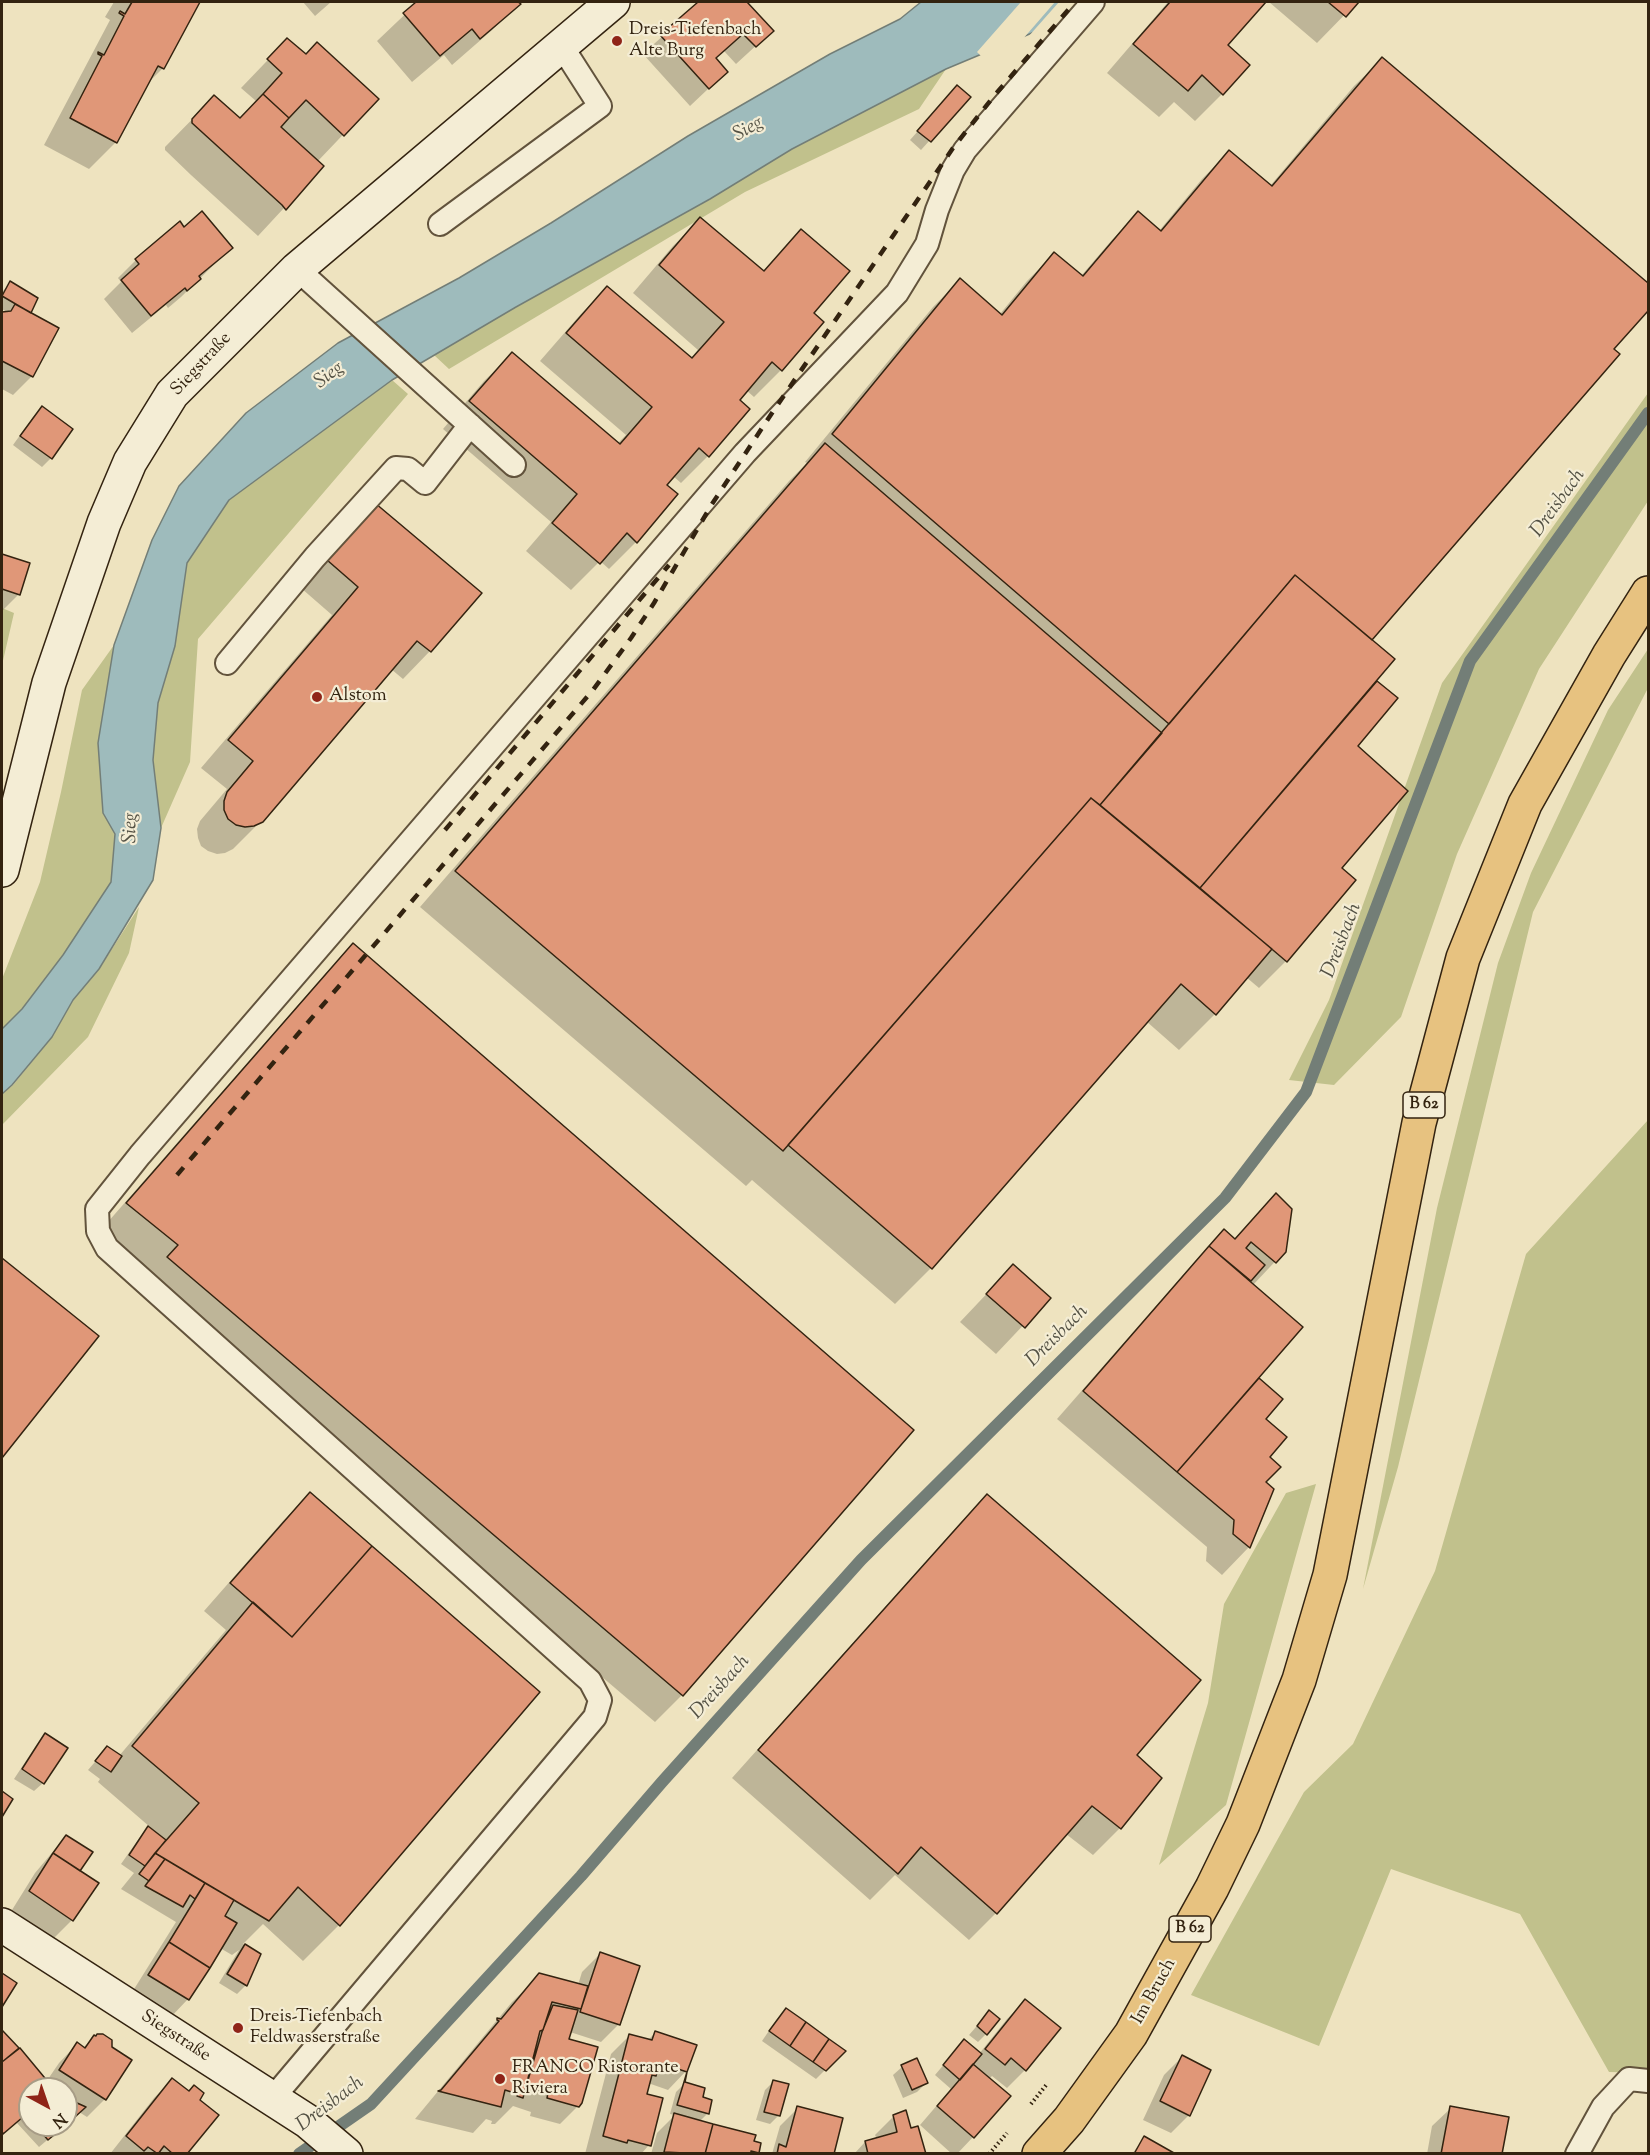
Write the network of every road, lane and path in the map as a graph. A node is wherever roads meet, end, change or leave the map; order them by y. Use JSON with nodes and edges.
{"nodes":[{"id":1,"x":613,"y":2,"type":"edge"},
{"id":2,"x":1093,"y":2,"type":"edge"},
{"id":3,"x":561,"y":45,"type":"junction"},
{"id":4,"x":440,"y":224,"type":"dead end"},
{"id":5,"x":297,"y":269,"type":"junction"},
{"id":6,"x":470,"y":425,"type":"junction"},
{"id":7,"x":514,"y":465,"type":"dead end"},
{"id":8,"x":1648,"y":594,"type":"edge"},
{"id":9,"x":227,"y":663,"type":"dead end"},
{"id":10,"x":2,"y":870,"type":"edge"},
{"id":11,"x":2,"y":1924,"type":"edge"},
{"id":12,"x":1053,"y":2076,"type":"dead end"},
{"id":13,"x":1648,"y":2081,"type":"edge"},
{"id":14,"x":272,"y":2099,"type":"junction"},
{"id":15,"x":1025,"y":2112,"type":"dead end"},
{"id":16,"x":1011,"y":2130,"type":"dead end"},
{"id":17,"x":346,"y":2154,"type":"edge"},
{"id":18,"x":989,"y":2154,"type":"edge"},
{"id":19,"x":1039,"y":2154,"type":"edge"},
{"id":20,"x":1577,"y":2154,"type":"edge"}],
"edges":[{"from":1,"to":3,"type":"street","name":"Siegstraße"},
{"from":2,"to":14,"type":"lane"},
{"from":3,"to":4,"type":"lane"},
{"from":3,"to":5,"type":"street","name":"Siegstraße"},
{"from":5,"to":6,"type":"lane"},
{"from":5,"to":10,"type":"street","name":"Siegstraße"},
{"from":6,"to":7,"type":"lane"},
{"from":6,"to":9,"type":"lane"},
{"from":8,"to":19,"type":"main road","name":"Im Bruch","number":"B 62"},
{"from":11,"to":14,"type":"street","name":"Siegstraße"},
{"from":12,"to":15,"type":"path"},
{"from":13,"to":20,"type":"lane"},
{"from":14,"to":17,"type":"street","name":"Siegstraße"},
{"from":16,"to":18,"type":"path"}]}
